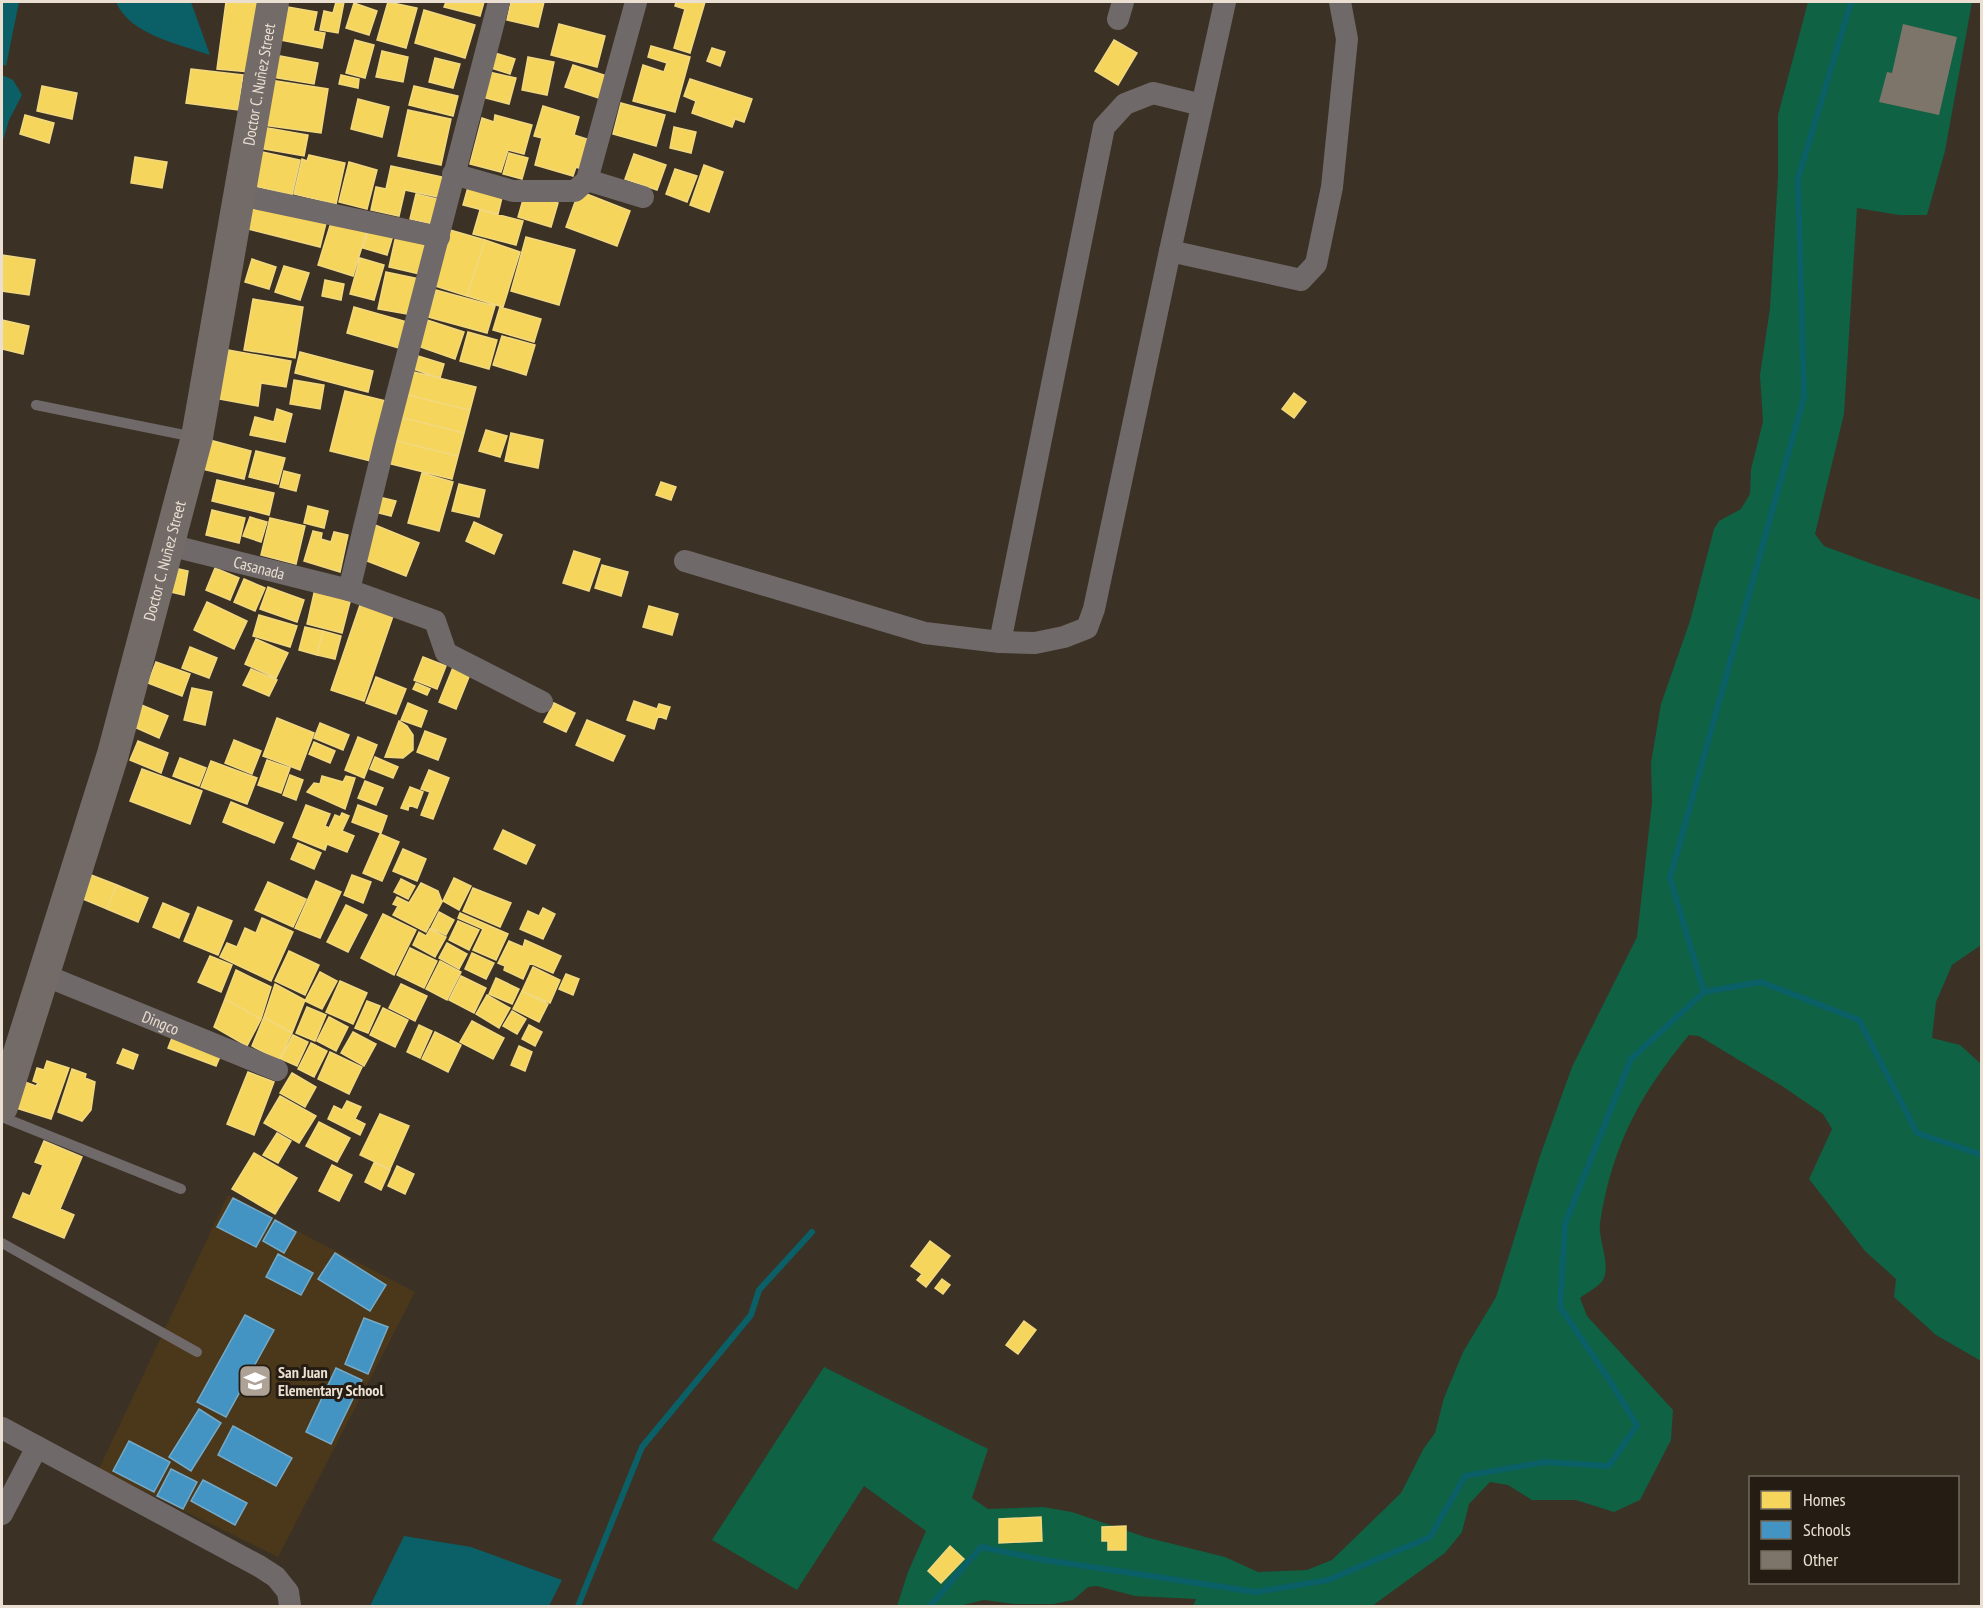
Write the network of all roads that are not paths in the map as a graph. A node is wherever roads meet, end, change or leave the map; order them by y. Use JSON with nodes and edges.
{"nodes":[{"id":1,"x":273,"y":2,"type":"edge"},
{"id":2,"x":499,"y":2,"type":"edge"},
{"id":3,"x":636,"y":2,"type":"edge"},
{"id":4,"x":1225,"y":2,"type":"edge"},
{"id":5,"x":1340,"y":2,"type":"edge"},
{"id":6,"x":1202,"y":105,"type":"junction"},
{"id":7,"x":453,"y":174,"type":"junction"},
{"id":8,"x":587,"y":180,"type":"junction"},
{"id":9,"x":240,"y":195,"type":"junction"},
{"id":10,"x":643,"y":197,"type":"dead end"},
{"id":11,"x":439,"y":237,"type":"junction"},
{"id":12,"x":1170,"y":251,"type":"junction"},
{"id":13,"x":36,"y":405,"type":"dead end"},
{"id":14,"x":197,"y":437,"type":"junction"},
{"id":15,"x":169,"y":545,"type":"junction"},
{"id":16,"x":685,"y":561,"type":"dead end"},
{"id":17,"x":349,"y":590,"type":"junction"},
{"id":18,"x":1000,"y":642,"type":"junction"},
{"id":19,"x":542,"y":702,"type":"dead end"},
{"id":20,"x":44,"y":975,"type":"junction"},
{"id":21,"x":277,"y":1070,"type":"dead end"},
{"id":22,"x":2,"y":1107,"type":"edge"},
{"id":23,"x":2,"y":1117,"type":"edge"},
{"id":24,"x":181,"y":1189,"type":"dead end"},
{"id":25,"x":2,"y":1243,"type":"edge"},
{"id":26,"x":197,"y":1352,"type":"dead end"},
{"id":27,"x":2,"y":1428,"type":"edge"},
{"id":28,"x":38,"y":1447,"type":"junction"},
{"id":29,"x":2,"y":1514,"type":"edge"},
{"id":30,"x":290,"y":1606,"type":"edge"}],
"edges":[{"from":1,"to":9,"type":"main road","name":"Doctor C. Nuñez Street"},
{"from":2,"to":7,"type":"street"},
{"from":3,"to":8,"type":"street"},
{"from":4,"to":6,"type":"street"},
{"from":5,"to":12,"type":"street"},
{"from":6,"to":12,"type":"street"},
{"from":6,"to":18,"type":"street"},
{"from":7,"to":8,"type":"street"},
{"from":7,"to":11,"type":"street"},
{"from":8,"to":10,"type":"street"},
{"from":9,"to":11,"type":"street"},
{"from":9,"to":14,"type":"main road","name":"Doctor C. Nuñez Street"},
{"from":11,"to":17,"type":"street"},
{"from":12,"to":18,"type":"street"},
{"from":13,"to":14,"type":"lane"},
{"from":14,"to":15,"type":"main road","name":"Doctor C. Nuñez Street"},
{"from":15,"to":17,"type":"street","name":"Casanada"},
{"from":15,"to":20,"type":"main road","name":"Doctor C. Nuñez Street"},
{"from":16,"to":18,"type":"street"},
{"from":17,"to":19,"type":"street","name":"Casanada"},
{"from":20,"to":21,"type":"street","name":"Dingco"},
{"from":20,"to":22,"type":"main road","name":"Doctor C. Nuñez Street"},
{"from":23,"to":24,"type":"lane"},
{"from":25,"to":26,"type":"lane"},
{"from":27,"to":28,"type":"street"},
{"from":28,"to":29,"type":"street"},
{"from":28,"to":30,"type":"street"}]}
